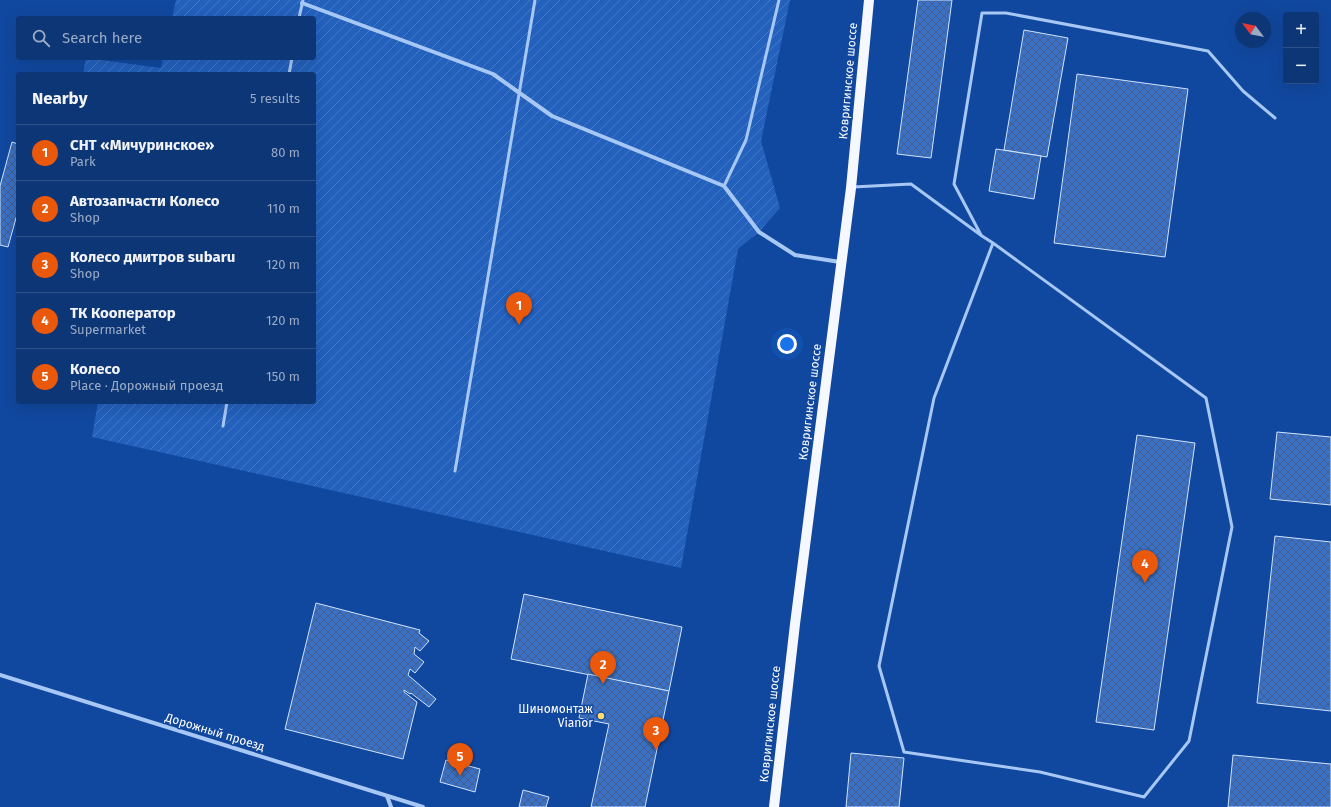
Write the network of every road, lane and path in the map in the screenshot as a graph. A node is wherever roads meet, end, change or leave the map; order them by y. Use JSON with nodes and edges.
{"nodes":[{"id":1,"x":535,"y":0,"type":"edge"},
{"id":2,"x":779,"y":0,"type":"edge"},
{"id":3,"x":869,"y":0,"type":"edge"},
{"id":4,"x":302,"y":2,"type":"edge"},
{"id":5,"x":299,"y":16,"type":"edge"},
{"id":6,"x":292,"y":60,"type":"edge"},
{"id":7,"x":289,"y":72,"type":"edge"},
{"id":8,"x":519,"y":92,"type":"junction"},
{"id":9,"x":1275,"y":118,"type":"dead end"},
{"id":10,"x":724,"y":186,"type":"junction"},
{"id":11,"x":851,"y":188,"type":"junction"},
{"id":12,"x":982,"y":236,"type":"junction"},
{"id":13,"x":993,"y":243,"type":"junction"},
{"id":14,"x":841,"y":262,"type":"junction"},
{"id":15,"x":227,"y":404,"type":"edge"},
{"id":16,"x":223,"y":426,"type":"dead end"},
{"id":17,"x":455,"y":470,"type":"dead end"},
{"id":18,"x":0,"y":675,"type":"edge"},
{"id":19,"x":387,"y":796,"type":"junction"},
{"id":20,"x":391,"y":807,"type":"edge"},
{"id":21,"x":423,"y":807,"type":"edge"},
{"id":22,"x":774,"y":807,"type":"edge"}],
"edges":[{"from":1,"to":8,"type":"lane"},
{"from":2,"to":10,"type":"lane"},
{"from":3,"to":11,"type":"main road","name":"Ковригинское шоссе"},
{"from":4,"to":5,"type":"lane"},
{"from":4,"to":8,"type":"street"},
{"from":6,"to":7,"type":"lane"},
{"from":8,"to":10,"type":"street"},
{"from":8,"to":17,"type":"lane"},
{"from":9,"to":12,"type":"lane"},
{"from":10,"to":14,"type":"street"},
{"from":11,"to":12,"type":"lane"},
{"from":11,"to":14,"type":"main road","name":"Ковригинское шоссе"},
{"from":12,"to":13,"type":"lane"},
{"from":13,"to":13,"type":"lane"},
{"from":14,"to":22,"type":"main road","name":"Ковригинское шоссе"},
{"from":15,"to":16,"type":"lane"},
{"from":18,"to":19,"type":"street","name":"Дорожный проезд"},
{"from":19,"to":20,"type":"street"},
{"from":19,"to":21,"type":"street","name":"Дорожный проезд"}]}
